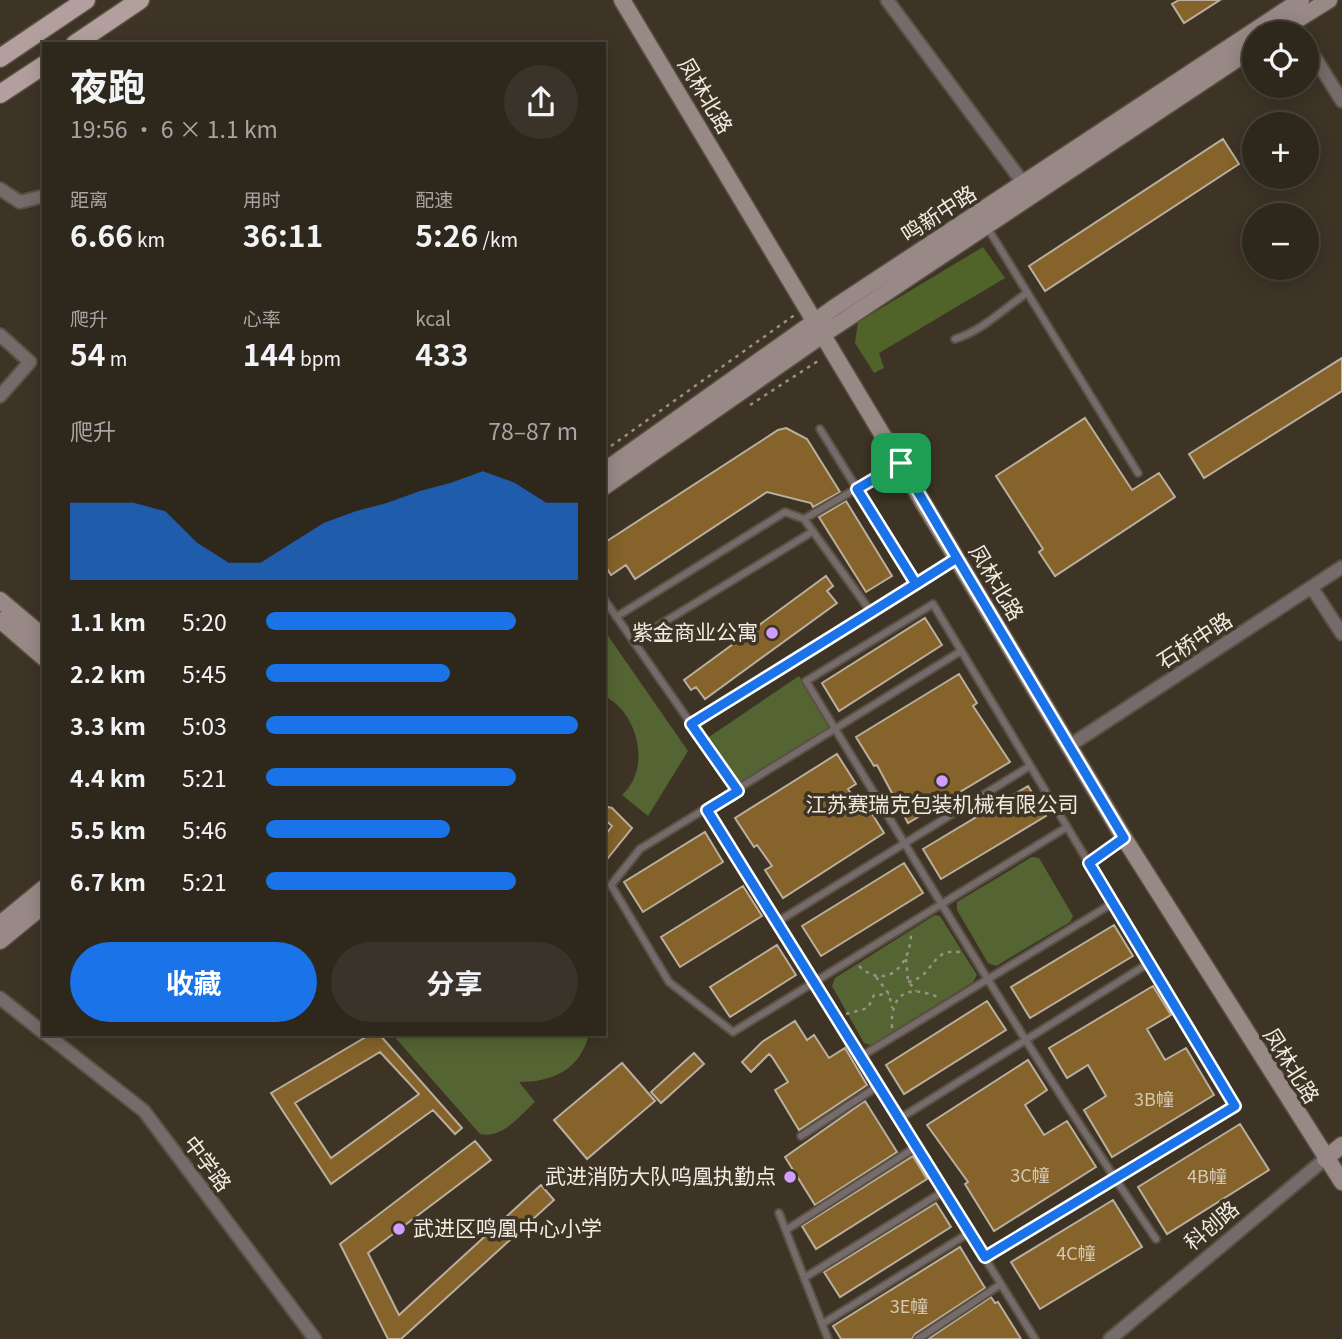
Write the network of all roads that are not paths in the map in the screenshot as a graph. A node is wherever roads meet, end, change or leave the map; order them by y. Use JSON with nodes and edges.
{"nodes":[{"id":1,"x":86,"y":0,"type":"edge"},
{"id":2,"x":140,"y":0,"type":"edge"},
{"id":3,"x":622,"y":0,"type":"edge"},
{"id":4,"x":887,"y":0,"type":"edge"},
{"id":5,"x":1301,"y":0,"type":"edge"},
{"id":6,"x":1329,"y":0,"type":"edge"},
{"id":7,"x":1304,"y":21,"type":"edge"},
{"id":8,"x":78,"y":42,"type":"edge"},
{"id":9,"x":1242,"y":55,"type":"edge"},
{"id":10,"x":0,"y":58,"type":"edge"},
{"id":11,"x":1319,"y":65,"type":"edge"},
{"id":12,"x":42,"y":66,"type":"edge"},
{"id":13,"x":0,"y":94,"type":"edge"},
{"id":14,"x":1342,"y":101,"type":"edge"},
{"id":15,"x":1024,"y":184,"type":"junction"},
{"id":16,"x":0,"y":189,"type":"edge"},
{"id":17,"x":42,"y":196,"type":"edge"},
{"id":18,"x":982,"y":220,"type":"junction"},
{"id":19,"x":1027,"y":293,"type":"junction"},
{"id":20,"x":820,"y":328,"type":"junction"},
{"id":21,"x":0,"y":335,"type":"edge"},
{"id":22,"x":955,"y":339,"type":"dead end"},
{"id":23,"x":0,"y":396,"type":"edge"},
{"id":24,"x":820,"y":429,"type":"dead end"},
{"id":25,"x":901,"y":463,"type":"junction"},
{"id":26,"x":606,"y":470,"type":"edge"},
{"id":27,"x":1138,"y":473,"type":"dead end"},
{"id":28,"x":606,"y":485,"type":"edge"},
{"id":29,"x":857,"y":489,"type":"junction"},
{"id":30,"x":804,"y":519,"type":"junction"},
{"id":31,"x":812,"y":532,"type":"junction"},
{"id":32,"x":957,"y":558,"type":"junction"},
{"id":33,"x":1342,"y":567,"type":"edge"},
{"id":34,"x":916,"y":584,"type":"junction"},
{"id":35,"x":1312,"y":588,"type":"junction"},
{"id":36,"x":0,"y":600,"type":"edge"},
{"id":37,"x":606,"y":602,"type":"edge"},
{"id":38,"x":871,"y":612,"type":"junction"},
{"id":39,"x":616,"y":617,"type":"junction"},
{"id":40,"x":0,"y":620,"type":"edge"},
{"id":41,"x":1342,"y":634,"type":"edge"},
{"id":42,"x":42,"y":635,"type":"edge"},
{"id":43,"x":633,"y":641,"type":"junction"},
{"id":44,"x":961,"y":651,"type":"junction"},
{"id":45,"x":42,"y":656,"type":"edge"},
{"id":46,"x":691,"y":724,"type":"junction"},
{"id":47,"x":836,"y":730,"type":"junction"},
{"id":48,"x":1069,"y":746,"type":"junction"},
{"id":49,"x":1030,"y":766,"type":"junction"},
{"id":50,"x":738,"y":791,"type":"junction"},
{"id":51,"x":707,"y":810,"type":"junction"},
{"id":52,"x":1067,"y":827,"type":"junction"},
{"id":53,"x":1124,"y":838,"type":"junction"},
{"id":54,"x":905,"y":843,"type":"junction"},
{"id":55,"x":1089,"y":863,"type":"junction"},
{"id":56,"x":42,"y":890,"type":"edge"},
{"id":57,"x":1113,"y":903,"type":"junction"},
{"id":58,"x":942,"y":904,"type":"junction"},
{"id":59,"x":42,"y":907,"type":"edge"},
{"id":60,"x":776,"y":922,"type":"junction"},
{"id":61,"x":0,"y":925,"type":"edge"},
{"id":62,"x":0,"y":941,"type":"edge"},
{"id":63,"x":1149,"y":963,"type":"junction"},
{"id":64,"x":988,"y":979,"type":"junction"},
{"id":65,"x":814,"y":982,"type":"junction"},
{"id":66,"x":0,"y":999,"type":"edge"},
{"id":67,"x":42,"y":1031,"type":"edge"},
{"id":68,"x":49,"y":1036,"type":"edge"},
{"id":69,"x":1026,"y":1040,"type":"junction"},
{"id":70,"x":860,"y":1057,"type":"junction"},
{"id":71,"x":878,"y":1086,"type":"junction"},
{"id":72,"x":899,"y":1119,"type":"junction"},
{"id":73,"x":801,"y":1136,"type":"dead end"},
{"id":74,"x":1342,"y":1145,"type":"edge"},
{"id":75,"x":916,"y":1147,"type":"junction"},
{"id":76,"x":1325,"y":1159,"type":"junction"},
{"id":77,"x":1115,"y":1178,"type":"junction"},
{"id":78,"x":1342,"y":1182,"type":"edge"},
{"id":79,"x":944,"y":1191,"type":"junction"},
{"id":80,"x":779,"y":1213,"type":"dead end"},
{"id":81,"x":786,"y":1230,"type":"junction"},
{"id":82,"x":969,"y":1233,"type":"junction"},
{"id":83,"x":1156,"y":1239,"type":"dead end"},
{"id":84,"x":985,"y":1257,"type":"junction"},
{"id":85,"x":804,"y":1278,"type":"junction"},
{"id":86,"x":1001,"y":1284,"type":"junction"},
{"id":87,"x":822,"y":1324,"type":"junction"},
{"id":88,"x":315,"y":1339,"type":"edge"},
{"id":89,"x":828,"y":1339,"type":"edge"},
{"id":90,"x":918,"y":1339,"type":"edge"},
{"id":91,"x":1035,"y":1339,"type":"edge"},
{"id":92,"x":1110,"y":1339,"type":"edge"}],
"edges":[{"from":1,"to":10,"type":"main road"},
{"from":2,"to":8,"type":"main road"},
{"from":3,"to":20,"type":"main road","name":"凤林北路"},
{"from":4,"to":15,"type":"street"},
{"from":5,"to":15,"type":"main road","name":"鸣新中路"},
{"from":6,"to":7,"type":"main road"},
{"from":9,"to":18,"type":"main road","name":"鸣新中路"},
{"from":11,"to":14,"type":"street"},
{"from":12,"to":13,"type":"main road"},
{"from":15,"to":18,"type":"main road","name":"鸣新中路"},
{"from":16,"to":17,"type":"street"},
{"from":18,"to":19,"type":"lane"},
{"from":18,"to":20,"type":"main road","name":"鸣新中路"},
{"from":19,"to":22,"type":"lane"},
{"from":19,"to":27,"type":"lane"},
{"from":20,"to":25,"type":"main road","name":"凤林北路"},
{"from":20,"to":26,"type":"main road","name":"鸣新中路"},
{"from":20,"to":28,"type":"main road","name":"鸣新中路"},
{"from":21,"to":23,"type":"street"},
{"from":24,"to":29,"type":"lane"},
{"from":25,"to":29,"type":"lane"},
{"from":25,"to":32,"type":"main road","name":"凤林北路"},
{"from":29,"to":30,"type":"lane"},
{"from":29,"to":34,"type":"lane"},
{"from":30,"to":31,"type":"lane"},
{"from":30,"to":39,"type":"lane"},
{"from":31,"to":38,"type":"lane"},
{"from":31,"to":43,"type":"lane"},
{"from":32,"to":34,"type":"lane"},
{"from":32,"to":48,"type":"main road","name":"凤林北路"},
{"from":33,"to":35,"type":"street","name":"石桥中路"},
{"from":34,"to":38,"type":"lane"},
{"from":35,"to":41,"type":"street"},
{"from":35,"to":48,"type":"street","name":"石桥中路"},
{"from":36,"to":42,"type":"main road"},
{"from":37,"to":39,"type":"lane"},
{"from":38,"to":46,"type":"lane"},
{"from":39,"to":43,"type":"lane"},
{"from":40,"to":45,"type":"main road"},
{"from":43,"to":46,"type":"lane"},
{"from":44,"to":47,"type":"lane"},
{"from":44,"to":47,"type":"lane"},
{"from":44,"to":49,"type":"lane"},
{"from":46,"to":50,"type":"lane"},
{"from":47,"to":50,"type":"lane"},
{"from":47,"to":54,"type":"lane"},
{"from":48,"to":53,"type":"main road","name":"凤林北路"},
{"from":49,"to":52,"type":"lane"},
{"from":49,"to":54,"type":"lane"},
{"from":50,"to":51,"type":"lane"},
{"from":51,"to":60,"type":"lane"},
{"from":51,"to":65,"type":"lane"},
{"from":52,"to":55,"type":"lane"},
{"from":52,"to":58,"type":"lane"},
{"from":53,"to":55,"type":"lane"},
{"from":53,"to":76,"type":"main road","name":"凤林北路"},
{"from":54,"to":58,"type":"lane"},
{"from":54,"to":60,"type":"lane"},
{"from":55,"to":57,"type":"lane"},
{"from":56,"to":61,"type":"main road"},
{"from":57,"to":63,"type":"lane"},
{"from":57,"to":64,"type":"lane"},
{"from":58,"to":64,"type":"lane"},
{"from":58,"to":65,"type":"lane"},
{"from":59,"to":62,"type":"main road"},
{"from":60,"to":65,"type":"lane"},
{"from":63,"to":69,"type":"lane"},
{"from":63,"to":77,"type":"lane"},
{"from":64,"to":69,"type":"lane"},
{"from":64,"to":70,"type":"lane"},
{"from":65,"to":70,"type":"lane"},
{"from":66,"to":67,"type":"street","name":"中学路"},
{"from":68,"to":88,"type":"street","name":"中学路"},
{"from":69,"to":72,"type":"lane"},
{"from":69,"to":77,"type":"lane"},
{"from":70,"to":71,"type":"lane"},
{"from":71,"to":72,"type":"lane"},
{"from":71,"to":73,"type":"lane"},
{"from":72,"to":75,"type":"lane"},
{"from":74,"to":76,"type":"main road","name":"科创路"},
{"from":75,"to":79,"type":"lane"},
{"from":75,"to":81,"type":"lane"},
{"from":76,"to":78,"type":"main road","name":"凤林北路"},
{"from":76,"to":92,"type":"street","name":"科创路"},
{"from":77,"to":83,"type":"lane"},
{"from":77,"to":84,"type":"lane"},
{"from":79,"to":82,"type":"lane"},
{"from":79,"to":85,"type":"lane"},
{"from":80,"to":81,"type":"lane"},
{"from":81,"to":85,"type":"lane"},
{"from":82,"to":84,"type":"lane"},
{"from":82,"to":87,"type":"lane"},
{"from":84,"to":86,"type":"lane"},
{"from":85,"to":87,"type":"lane"},
{"from":86,"to":90,"type":"lane"},
{"from":86,"to":91,"type":"lane"},
{"from":87,"to":89,"type":"lane"}]}
